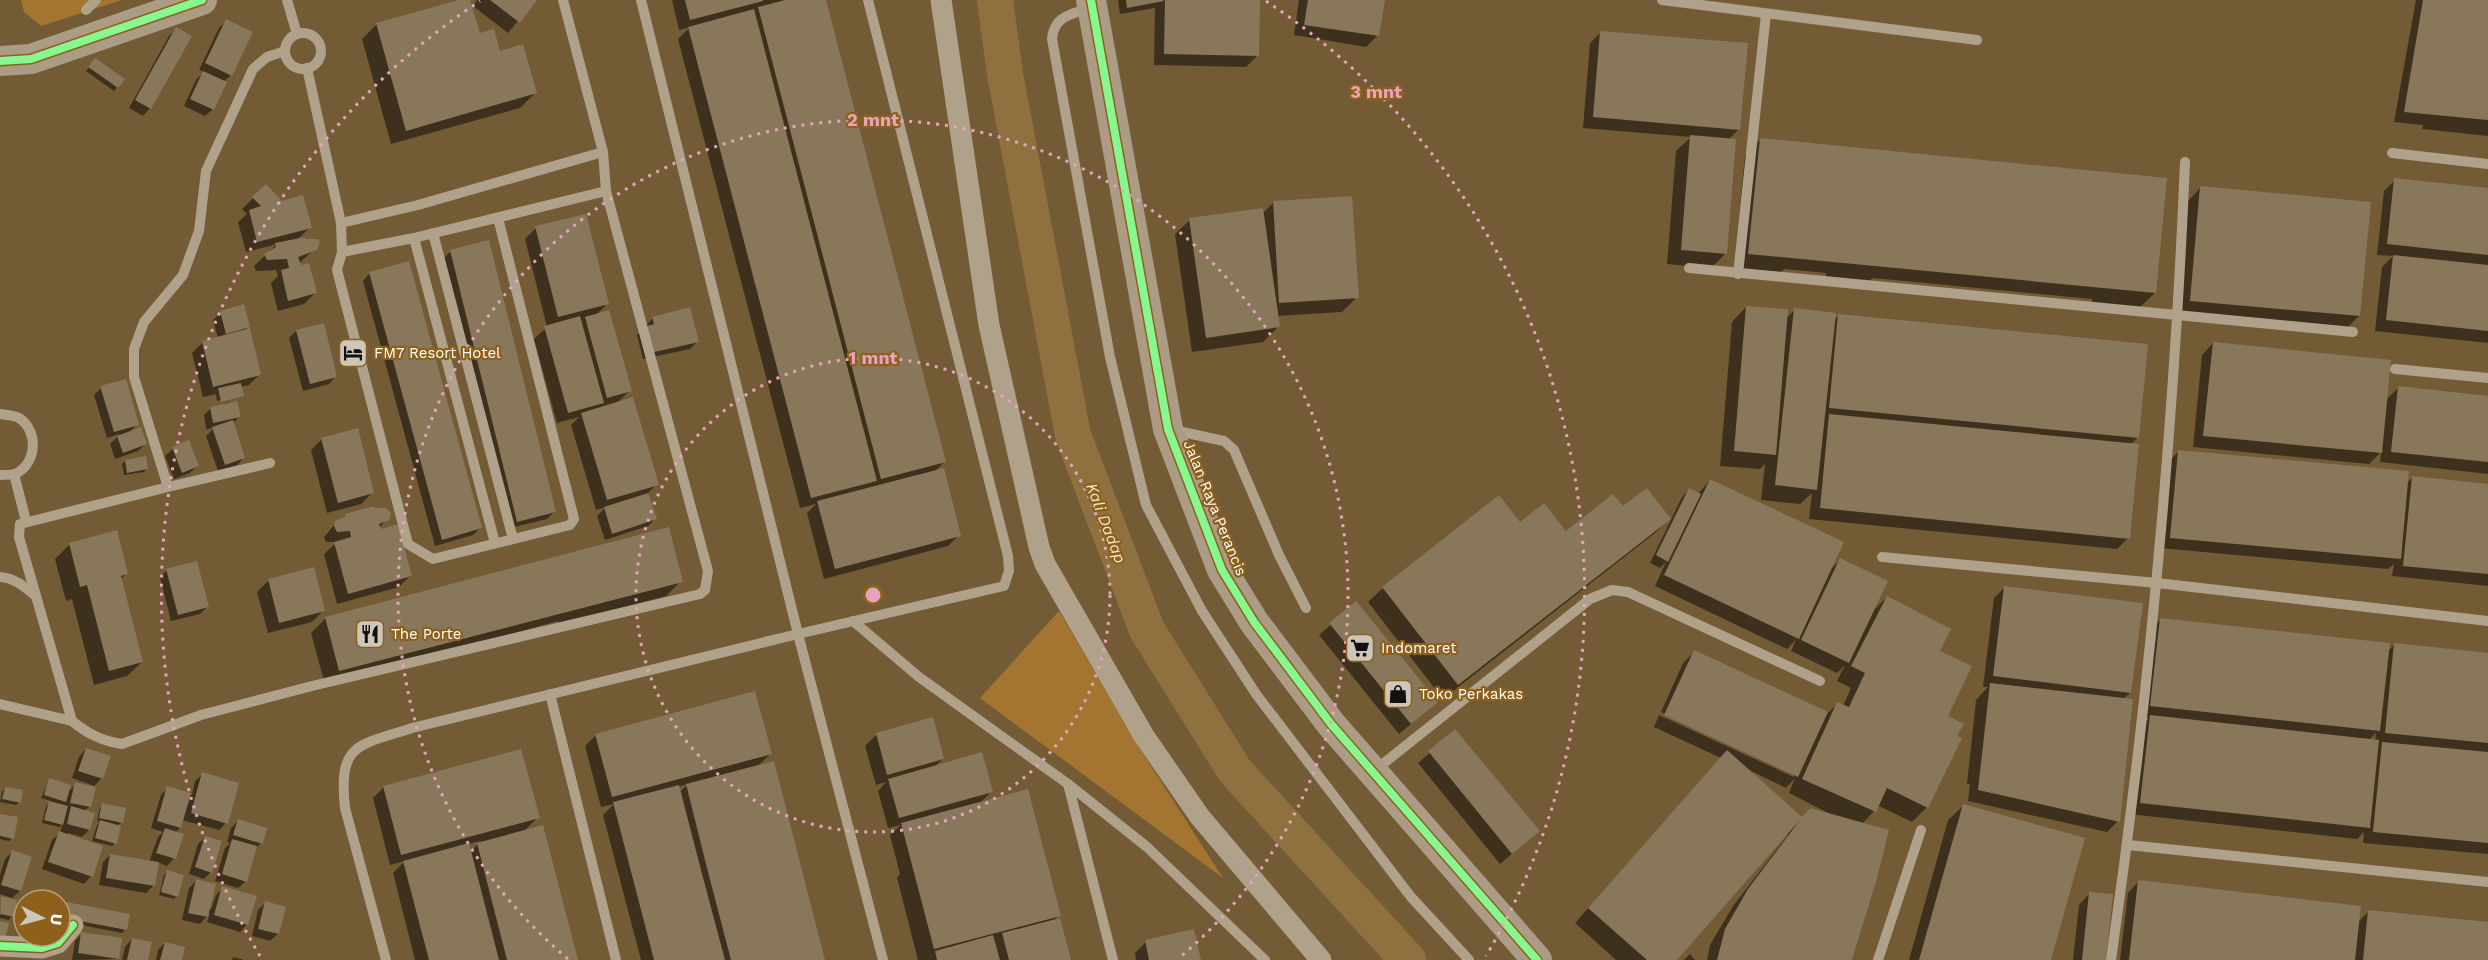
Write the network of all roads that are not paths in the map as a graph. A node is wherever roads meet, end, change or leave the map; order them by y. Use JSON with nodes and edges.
{"nodes":[{"id":1,"x":96,"y":0,"type":"edge"},
{"id":2,"x":202,"y":0,"type":"edge"},
{"id":3,"x":287,"y":0,"type":"edge"},
{"id":4,"x":562,"y":0,"type":"edge"},
{"id":5,"x":641,"y":0,"type":"edge"},
{"id":6,"x":868,"y":0,"type":"edge"},
{"id":7,"x":941,"y":0,"type":"edge"},
{"id":8,"x":1662,"y":0,"type":"edge"},
{"id":9,"x":1092,"y":3,"type":"edge"},
{"id":10,"x":86,"y":10,"type":"dead end"},
{"id":11,"x":1766,"y":14,"type":"junction"},
{"id":12,"x":297,"y":34,"type":"junction"},
{"id":13,"x":1977,"y":40,"type":"dead end"},
{"id":14,"x":285,"y":51,"type":"junction"},
{"id":15,"x":0,"y":61,"type":"edge"},
{"id":16,"x":307,"y":68,"type":"junction"},
{"id":17,"x":603,"y":152,"type":"junction"},
{"id":18,"x":2392,"y":153,"type":"dead end"},
{"id":19,"x":2185,"y":162,"type":"dead end"},
{"id":20,"x":2488,"y":165,"type":"edge"},
{"id":21,"x":606,"y":190,"type":"junction"},
{"id":22,"x":498,"y":218,"type":"junction"},
{"id":23,"x":341,"y":223,"type":"junction"},
{"id":24,"x":433,"y":233,"type":"junction"},
{"id":25,"x":414,"y":238,"type":"junction"},
{"id":26,"x":342,"y":252,"type":"junction"},
{"id":27,"x":1689,"y":268,"type":"dead end"},
{"id":28,"x":1738,"y":274,"type":"junction"},
{"id":29,"x":2179,"y":314,"type":"junction"},
{"id":30,"x":2353,"y":332,"type":"dead end"},
{"id":31,"x":2395,"y":369,"type":"dead end"},
{"id":32,"x":2488,"y":378,"type":"edge"},
{"id":33,"x":0,"y":414,"type":"edge"},
{"id":34,"x":1168,"y":429,"type":"junction"},
{"id":35,"x":270,"y":463,"type":"dead end"},
{"id":36,"x":14,"y":474,"type":"junction"},
{"id":37,"x":0,"y":475,"type":"edge"},
{"id":38,"x":168,"y":487,"type":"junction"},
{"id":39,"x":26,"y":521,"type":"junction"},
{"id":40,"x":513,"y":539,"type":"junction"},
{"id":41,"x":495,"y":543,"type":"junction"},
{"id":42,"x":1882,"y":557,"type":"dead end"},
{"id":43,"x":0,"y":577,"type":"edge"},
{"id":44,"x":2157,"y":583,"type":"junction"},
{"id":45,"x":36,"y":596,"type":"junction"},
{"id":46,"x":1306,"y":608,"type":"dead end"},
{"id":47,"x":853,"y":621,"type":"junction"},
{"id":48,"x":2488,"y":621,"type":"edge"},
{"id":49,"x":798,"y":634,"type":"junction"},
{"id":50,"x":1820,"y":681,"type":"dead end"},
{"id":51,"x":550,"y":694,"type":"junction"},
{"id":52,"x":0,"y":704,"type":"edge"},
{"id":53,"x":72,"y":721,"type":"junction"},
{"id":54,"x":1372,"y":772,"type":"junction"},
{"id":55,"x":1068,"y":784,"type":"junction"},
{"id":56,"x":1921,"y":830,"type":"dead end"},
{"id":57,"x":2128,"y":845,"type":"junction"},
{"id":58,"x":2488,"y":882,"type":"edge"},
{"id":59,"x":73,"y":925,"type":"dead end"},
{"id":60,"x":0,"y":946,"type":"edge"},
{"id":61,"x":386,"y":960,"type":"edge"},
{"id":62,"x":616,"y":960,"type":"edge"},
{"id":63,"x":883,"y":960,"type":"edge"},
{"id":64,"x":1113,"y":960,"type":"edge"},
{"id":65,"x":1265,"y":960,"type":"edge"},
{"id":66,"x":1321,"y":960,"type":"edge"},
{"id":67,"x":1469,"y":960,"type":"edge"},
{"id":68,"x":1537,"y":960,"type":"edge"},
{"id":69,"x":1878,"y":960,"type":"edge"},
{"id":70,"x":2111,"y":960,"type":"edge"}],
"edges":[{"from":1,"to":10,"type":"lane"},
{"from":2,"to":15,"type":"street"},
{"from":3,"to":12,"type":"lane"},
{"from":4,"to":17,"type":"lane"},
{"from":5,"to":49,"type":"lane"},
{"from":6,"to":47,"type":"lane"},
{"from":7,"to":66,"type":"street"},
{"from":8,"to":11,"type":"lane"},
{"from":9,"to":34,"type":"street","name":"Jalan Raya Perancis"},
{"from":9,"to":67,"type":"lane"},
{"from":11,"to":13,"type":"lane"},
{"from":11,"to":28,"type":"lane"},
{"from":12,"to":14,"type":"lane"},
{"from":12,"to":16,"type":"lane"},
{"from":14,"to":16,"type":"lane"},
{"from":14,"to":38,"type":"lane"},
{"from":16,"to":23,"type":"lane"},
{"from":17,"to":21,"type":"lane"},
{"from":17,"to":23,"type":"lane"},
{"from":18,"to":20,"type":"lane"},
{"from":19,"to":29,"type":"lane"},
{"from":21,"to":22,"type":"lane"},
{"from":21,"to":53,"type":"lane"},
{"from":22,"to":24,"type":"lane"},
{"from":22,"to":40,"type":"lane"},
{"from":23,"to":26,"type":"lane"},
{"from":24,"to":25,"type":"lane"},
{"from":24,"to":40,"type":"lane"},
{"from":25,"to":26,"type":"lane"},
{"from":25,"to":41,"type":"lane"},
{"from":26,"to":41,"type":"lane"},
{"from":27,"to":28,"type":"lane"},
{"from":28,"to":29,"type":"lane"},
{"from":29,"to":30,"type":"lane"},
{"from":29,"to":44,"type":"lane"},
{"from":31,"to":32,"type":"lane"},
{"from":33,"to":36,"type":"lane"},
{"from":34,"to":46,"type":"lane"},
{"from":34,"to":54,"type":"street","name":"Jalan Raya Perancis"},
{"from":35,"to":38,"type":"lane"},
{"from":36,"to":37,"type":"lane"},
{"from":36,"to":39,"type":"lane"},
{"from":38,"to":39,"type":"lane"},
{"from":39,"to":45,"type":"lane"},
{"from":40,"to":41,"type":"lane"},
{"from":42,"to":44,"type":"lane"},
{"from":43,"to":45,"type":"lane"},
{"from":44,"to":48,"type":"lane"},
{"from":44,"to":57,"type":"lane"},
{"from":45,"to":53,"type":"lane"},
{"from":47,"to":49,"type":"lane"},
{"from":47,"to":55,"type":"lane"},
{"from":49,"to":51,"type":"lane"},
{"from":49,"to":63,"type":"lane"},
{"from":50,"to":54,"type":"lane"},
{"from":51,"to":61,"type":"lane"},
{"from":51,"to":62,"type":"lane"},
{"from":52,"to":53,"type":"lane"},
{"from":54,"to":68,"type":"street","name":"Jalan Raya Perancis"},
{"from":55,"to":64,"type":"lane"},
{"from":55,"to":65,"type":"lane"},
{"from":56,"to":69,"type":"lane"},
{"from":57,"to":58,"type":"lane"},
{"from":57,"to":70,"type":"lane"},
{"from":59,"to":60,"type":"street"}]}
